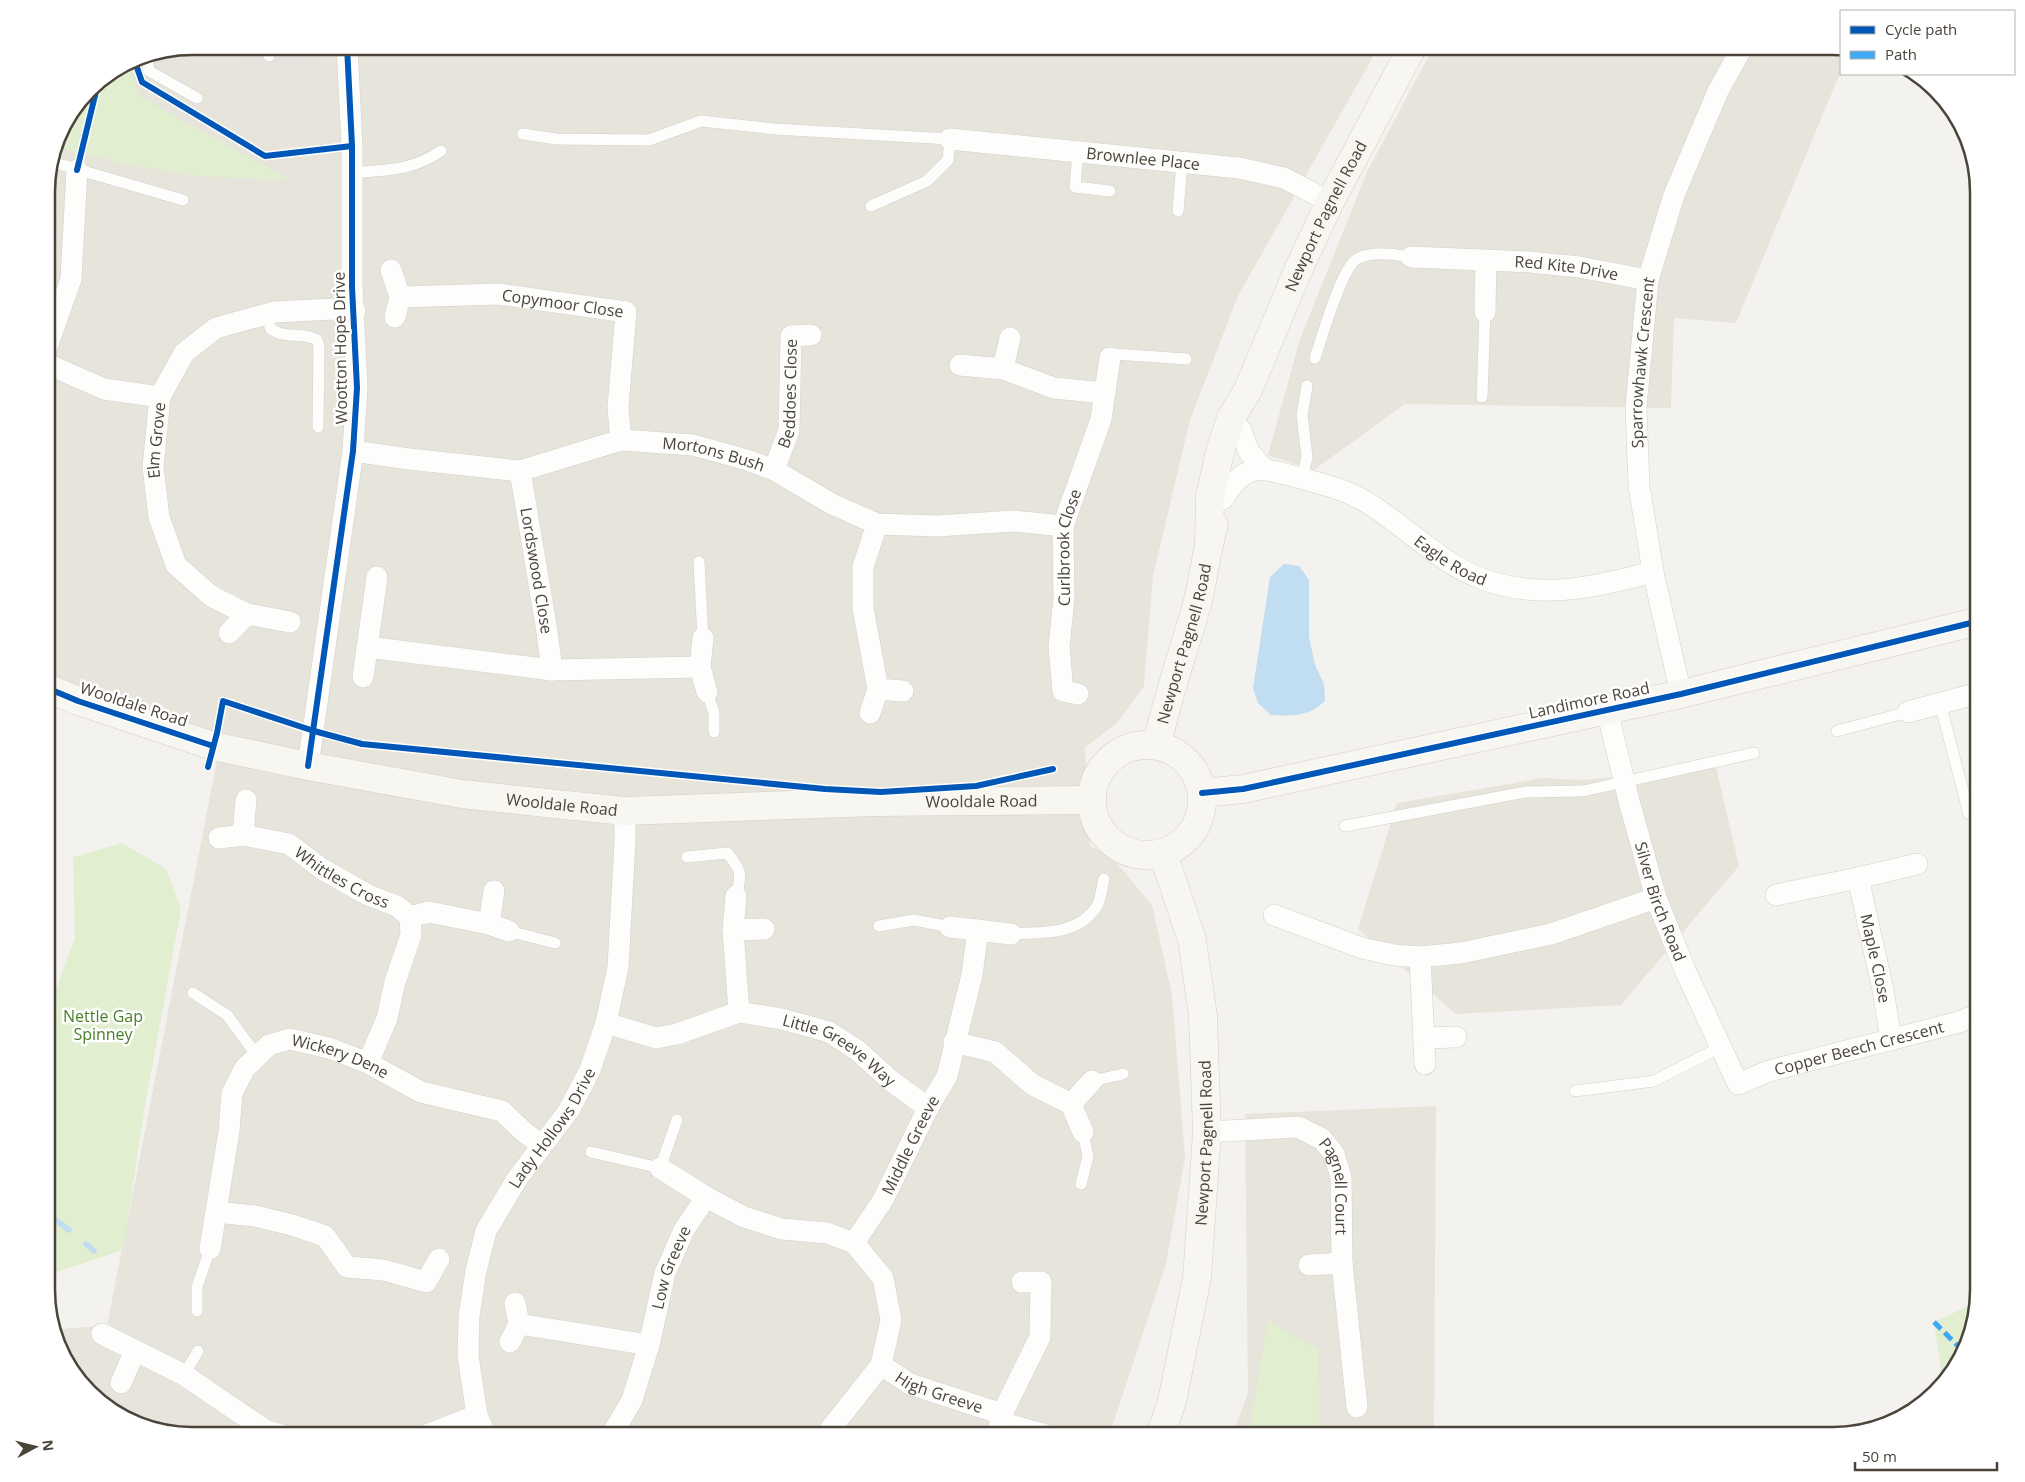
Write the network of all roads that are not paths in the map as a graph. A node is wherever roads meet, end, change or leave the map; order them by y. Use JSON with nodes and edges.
{"nodes":[{"id":1,"x":347,"y":55,"type":"edge"},
{"id":2,"x":1408,"y":55,"type":"edge"},
{"id":3,"x":1739,"y":55,"type":"edge"},
{"id":4,"x":147,"y":62,"type":"edge"},
{"id":5,"x":197,"y":98,"type":"dead end"},
{"id":6,"x":523,"y":134,"type":"dead end"},
{"id":7,"x":950,"y":139,"type":"junction"},
{"id":8,"x":441,"y":152,"type":"dead end"},
{"id":9,"x":1078,"y":152,"type":"junction"},
{"id":10,"x":1182,"y":163,"type":"junction"},
{"id":11,"x":58,"y":164,"type":"edge"},
{"id":12,"x":77,"y":170,"type":"junction"},
{"id":13,"x":352,"y":173,"type":"junction"},
{"id":14,"x":1110,"y":190,"type":"dead end"},
{"id":15,"x":183,"y":200,"type":"dead end"},
{"id":16,"x":1330,"y":202,"type":"junction"},
{"id":17,"x":871,"y":206,"type":"dead end"},
{"id":18,"x":1178,"y":212,"type":"dead end"},
{"id":19,"x":1412,"y":256,"type":"joint"},
{"id":20,"x":1486,"y":261,"type":"junction"},
{"id":21,"x":391,"y":270,"type":"dead end"},
{"id":22,"x":1648,"y":280,"type":"junction"},
{"id":23,"x":355,"y":311,"type":"junction"},
{"id":24,"x":1485,"y":312,"type":"joint"},
{"id":25,"x":269,"y":313,"type":"junction"},
{"id":26,"x":55,"y":323,"type":"edge"},
{"id":27,"x":811,"y":335,"type":"dead end"},
{"id":28,"x":1010,"y":338,"type":"dead end"},
{"id":29,"x":1110,"y":358,"type":"joint"},
{"id":30,"x":1315,"y":358,"type":"dead end"},
{"id":31,"x":1186,"y":359,"type":"dead end"},
{"id":32,"x":960,"y":365,"type":"dead end"},
{"id":33,"x":55,"y":368,"type":"edge"},
{"id":34,"x":1003,"y":369,"type":"junction"},
{"id":35,"x":1307,"y":386,"type":"dead end"},
{"id":36,"x":1248,"y":390,"type":"junction"},
{"id":37,"x":1105,"y":394,"type":"junction"},
{"id":38,"x":160,"y":397,"type":"junction"},
{"id":39,"x":1482,"y":397,"type":"dead end"},
{"id":40,"x":318,"y":427,"type":"dead end"},
{"id":41,"x":1241,"y":430,"type":"junction"},
{"id":42,"x":621,"y":440,"type":"junction"},
{"id":43,"x":353,"y":451,"type":"junction"},
{"id":44,"x":1264,"y":468,"type":"junction"},
{"id":45,"x":774,"y":470,"type":"junction"},
{"id":46,"x":520,"y":471,"type":"junction"},
{"id":47,"x":1302,"y":479,"type":"junction"},
{"id":48,"x":1222,"y":499,"type":"junction"},
{"id":49,"x":877,"y":524,"type":"junction"},
{"id":50,"x":1063,"y":526,"type":"junction"},
{"id":51,"x":1209,"y":542,"type":"junction"},
{"id":52,"x":699,"y":562,"type":"dead end"},
{"id":53,"x":1653,"y":572,"type":"junction"},
{"id":54,"x":377,"y":577,"type":"dead end"},
{"id":55,"x":247,"y":614,"type":"junction"},
{"id":56,"x":290,"y":622,"type":"dead end"},
{"id":57,"x":1970,"y":623,"type":"edge"},
{"id":58,"x":229,"y":633,"type":"dead end"},
{"id":59,"x":703,"y":638,"type":"joint"},
{"id":60,"x":366,"y":647,"type":"junction"},
{"id":61,"x":700,"y":667,"type":"junction"},
{"id":62,"x":552,"y":670,"type":"junction"},
{"id":63,"x":363,"y":677,"type":"dead end"},
{"id":64,"x":878,"y":689,"type":"junction"},
{"id":65,"x":903,"y":691,"type":"dead end"},
{"id":66,"x":55,"y":692,"type":"edge"},
{"id":67,"x":707,"y":692,"type":"joint"},
{"id":68,"x":1078,"y":694,"type":"dead end"},
{"id":69,"x":1681,"y":694,"type":"junction"},
{"id":70,"x":1970,"y":695,"type":"edge"},
{"id":71,"x":1940,"y":703,"type":"junction"},
{"id":72,"x":1607,"y":710,"type":"junction"},
{"id":73,"x":1908,"y":712,"type":"joint"},
{"id":74,"x":870,"y":713,"type":"dead end"},
{"id":75,"x":1837,"y":730,"type":"dead end"},
{"id":76,"x":714,"y":732,"type":"dead end"},
{"id":77,"x":1157,"y":745,"type":"junction"},
{"id":78,"x":1754,"y":753,"type":"dead end"},
{"id":79,"x":308,"y":766,"type":"junction"},
{"id":80,"x":1625,"y":783,"type":"junction"},
{"id":81,"x":1202,"y":793,"type":"junction"},
{"id":82,"x":246,"y":800,"type":"dead end"},
{"id":83,"x":1092,"y":800,"type":"junction"},
{"id":84,"x":625,"y":811,"type":"junction"},
{"id":85,"x":1969,"y":814,"type":"dead end"},
{"id":86,"x":1345,"y":826,"type":"dead end"},
{"id":87,"x":243,"y":835,"type":"junction"},
{"id":88,"x":218,"y":838,"type":"dead end"},
{"id":89,"x":1163,"y":853,"type":"junction"},
{"id":90,"x":687,"y":857,"type":"dead end"},
{"id":91,"x":1917,"y":864,"type":"dead end"},
{"id":92,"x":1858,"y":878,"type":"junction"},
{"id":93,"x":1104,"y":879,"type":"dead end"},
{"id":94,"x":494,"y":892,"type":"dead end"},
{"id":95,"x":1776,"y":895,"type":"dead end"},
{"id":96,"x":736,"y":896,"type":"joint"},
{"id":97,"x":1656,"y":898,"type":"junction"},
{"id":98,"x":1274,"y":915,"type":"dead end"},
{"id":99,"x":410,"y":917,"type":"junction"},
{"id":100,"x":489,"y":924,"type":"junction"},
{"id":101,"x":879,"y":926,"type":"dead end"},
{"id":102,"x":950,"y":927,"type":"joint"},
{"id":103,"x":764,"y":929,"type":"dead end"},
{"id":104,"x":733,"y":930,"type":"junction"},
{"id":105,"x":978,"y":930,"type":"junction"},
{"id":106,"x":509,"y":931,"type":"joint"},
{"id":107,"x":1011,"y":934,"type":"joint"},
{"id":108,"x":555,"y":943,"type":"dead end"},
{"id":109,"x":1420,"y":957,"type":"junction"},
{"id":110,"x":193,"y":993,"type":"dead end"},
{"id":111,"x":739,"y":1012,"type":"junction"},
{"id":112,"x":1970,"y":1018,"type":"edge"},
{"id":113,"x":606,"y":1024,"type":"junction"},
{"id":114,"x":1456,"y":1037,"type":"dead end"},
{"id":115,"x":1424,"y":1038,"type":"junction"},
{"id":116,"x":1891,"y":1040,"type":"junction"},
{"id":117,"x":954,"y":1042,"type":"junction"},
{"id":118,"x":1721,"y":1047,"type":"junction"},
{"id":119,"x":257,"y":1056,"type":"junction"},
{"id":120,"x":368,"y":1063,"type":"junction"},
{"id":121,"x":1425,"y":1064,"type":"dead end"},
{"id":122,"x":1123,"y":1074,"type":"dead end"},
{"id":123,"x":1092,"y":1081,"type":"joint"},
{"id":124,"x":1738,"y":1084,"type":"joint"},
{"id":125,"x":1575,"y":1091,"type":"dead end"},
{"id":126,"x":1071,"y":1104,"type":"junction"},
{"id":127,"x":928,"y":1108,"type":"junction"},
{"id":128,"x":678,"y":1120,"type":"dead end"},
{"id":129,"x":1083,"y":1132,"type":"joint"},
{"id":130,"x":1207,"y":1132,"type":"junction"},
{"id":131,"x":542,"y":1145,"type":"junction"},
{"id":132,"x":592,"y":1152,"type":"dead end"},
{"id":133,"x":660,"y":1168,"type":"junction"},
{"id":134,"x":1081,"y":1184,"type":"dead end"},
{"id":135,"x":706,"y":1197,"type":"junction"},
{"id":136,"x":216,"y":1212,"type":"junction"},
{"id":137,"x":854,"y":1243,"type":"junction"},
{"id":138,"x":210,"y":1249,"type":"joint"},
{"id":139,"x":439,"y":1259,"type":"dead end"},
{"id":140,"x":1342,"y":1263,"type":"junction"},
{"id":141,"x":1309,"y":1265,"type":"dead end"},
{"id":142,"x":1022,"y":1282,"type":"dead end"},
{"id":143,"x":515,"y":1303,"type":"dead end"},
{"id":144,"x":197,"y":1311,"type":"dead end"},
{"id":145,"x":102,"y":1334,"type":"dead end"},
{"id":146,"x":650,"y":1345,"type":"junction"},
{"id":147,"x":135,"y":1351,"type":"junction"},
{"id":148,"x":198,"y":1351,"type":"dead end"},
{"id":149,"x":881,"y":1365,"type":"junction"},
{"id":150,"x":184,"y":1375,"type":"junction"},
{"id":151,"x":120,"y":1383,"type":"dead end"},
{"id":152,"x":1358,"y":1407,"type":"dead end"},
{"id":153,"x":477,"y":1415,"type":"junction"},
{"id":154,"x":1000,"y":1422,"type":"edge"},
{"id":155,"x":256,"y":1427,"type":"edge"},
{"id":156,"x":447,"y":1427,"type":"edge"},
{"id":157,"x":482,"y":1427,"type":"edge"},
{"id":158,"x":616,"y":1427,"type":"edge"},
{"id":159,"x":832,"y":1427,"type":"edge"},
{"id":160,"x":1025,"y":1427,"type":"edge"},
{"id":161,"x":1163,"y":1427,"type":"edge"}],
"edges":[{"from":1,"to":13,"type":"street","name":"Wootton Hope Drive"},
{"from":2,"to":16,"type":"main road","name":"Newport Pagnell Road"},
{"from":3,"to":22,"type":"street","name":"Sparrowhawk Crescent"},
{"from":4,"to":5,"type":"lane"},
{"from":6,"to":7,"type":"lane"},
{"from":7,"to":9,"type":"street","name":"Brownlee Place"},
{"from":7,"to":17,"type":"lane"},
{"from":8,"to":13,"type":"lane"},
{"from":9,"to":10,"type":"street","name":"Brownlee Place"},
{"from":9,"to":14,"type":"lane"},
{"from":10,"to":16,"type":"street","name":"Brownlee Place"},
{"from":10,"to":18,"type":"lane"},
{"from":11,"to":12,"type":"lane"},
{"from":12,"to":15,"type":"lane"},
{"from":12,"to":26,"type":"street"},
{"from":13,"to":23,"type":"street","name":"Wootton Hope Drive"},
{"from":16,"to":36,"type":"main road","name":"Newport Pagnell Road"},
{"from":19,"to":20,"type":"street","name":"Red Kite Drive"},
{"from":19,"to":30,"type":"lane"},
{"from":20,"to":22,"type":"street","name":"Red Kite Drive"},
{"from":20,"to":24,"type":"street"},
{"from":21,"to":42,"type":"street","name":"Copymoor Close"},
{"from":22,"to":53,"type":"street","name":"Sparrowhawk Crescent"},
{"from":23,"to":25,"type":"street","name":"Elm Grove"},
{"from":23,"to":43,"type":"street","name":"Wootton Hope Drive"},
{"from":24,"to":39,"type":"lane"},
{"from":25,"to":38,"type":"street","name":"Elm Grove"},
{"from":25,"to":40,"type":"lane"},
{"from":27,"to":45,"type":"street","name":"Beddoes Close"},
{"from":28,"to":34,"type":"street"},
{"from":29,"to":31,"type":"lane"},
{"from":29,"to":37,"type":"street","name":"Curlbrook Close"},
{"from":32,"to":34,"type":"street"},
{"from":33,"to":38,"type":"street"},
{"from":34,"to":37,"type":"street"},
{"from":35,"to":47,"type":"lane"},
{"from":36,"to":41,"type":"main road","name":"Newport Pagnell Road"},
{"from":36,"to":51,"type":"main road","name":"Newport Pagnell Road"},
{"from":37,"to":50,"type":"street","name":"Curlbrook Close"},
{"from":38,"to":55,"type":"street","name":"Elm Grove"},
{"from":41,"to":44,"type":"street"},
{"from":41,"to":48,"type":"main road","name":"Newport Pagnell Road"},
{"from":42,"to":45,"type":"street","name":"Mortons Bush"},
{"from":42,"to":46,"type":"street","name":"Mortons Bush"},
{"from":43,"to":46,"type":"street","name":"Mortons Bush"},
{"from":43,"to":79,"type":"street","name":"Wootton Hope Drive"},
{"from":44,"to":47,"type":"street","name":"Eagle Road"},
{"from":44,"to":48,"type":"street"},
{"from":45,"to":49,"type":"street","name":"Mortons Bush"},
{"from":46,"to":62,"type":"street","name":"Lordswood Close"},
{"from":47,"to":53,"type":"street","name":"Eagle Road"},
{"from":48,"to":51,"type":"main road","name":"Newport Pagnell Road"},
{"from":49,"to":50,"type":"street","name":"Mortons Bush"},
{"from":49,"to":64,"type":"street"},
{"from":50,"to":68,"type":"street","name":"Curlbrook Close"},
{"from":51,"to":77,"type":"main road","name":"Newport Pagnell Road"},
{"from":52,"to":59,"type":"lane"},
{"from":53,"to":69,"type":"street","name":"Sparrowhawk Crescent"},
{"from":54,"to":60,"type":"street"},
{"from":55,"to":56,"type":"street","name":"Elm Grove"},
{"from":55,"to":58,"type":"street"},
{"from":57,"to":69,"type":"main road","name":"Landimore Road"},
{"from":59,"to":61,"type":"street"},
{"from":60,"to":62,"type":"street"},
{"from":60,"to":63,"type":"street"},
{"from":61,"to":62,"type":"street"},
{"from":61,"to":67,"type":"street"},
{"from":64,"to":65,"type":"street"},
{"from":64,"to":74,"type":"street"},
{"from":66,"to":79,"type":"main road","name":"Wooldale Road"},
{"from":67,"to":76,"type":"lane"},
{"from":69,"to":72,"type":"main road","name":"Landimore Road"},
{"from":70,"to":71,"type":"street"},
{"from":71,"to":73,"type":"street"},
{"from":71,"to":85,"type":"lane"},
{"from":72,"to":80,"type":"street","name":"Silver Birch Road"},
{"from":72,"to":81,"type":"main road","name":"Landimore Road"},
{"from":73,"to":75,"type":"lane"},
{"from":77,"to":81,"type":"main road"},
{"from":77,"to":83,"type":"main road"},
{"from":78,"to":80,"type":"lane"},
{"from":79,"to":84,"type":"main road","name":"Wooldale Road"},
{"from":80,"to":86,"type":"lane"},
{"from":80,"to":97,"type":"street","name":"Silver Birch Road"},
{"from":81,"to":89,"type":"main road"},
{"from":82,"to":87,"type":"street"},
{"from":83,"to":84,"type":"main road","name":"Wooldale Road"},
{"from":83,"to":89,"type":"main road"},
{"from":84,"to":113,"type":"street","name":"Lady Hollows Drive"},
{"from":87,"to":88,"type":"street","name":"Whittles Cross"},
{"from":87,"to":99,"type":"street","name":"Whittles Cross"},
{"from":89,"to":130,"type":"main road","name":"Newport Pagnell Road"},
{"from":90,"to":96,"type":"lane"},
{"from":91,"to":92,"type":"street"},
{"from":92,"to":95,"type":"street"},
{"from":92,"to":116,"type":"street","name":"Maple Close"},
{"from":93,"to":107,"type":"lane"},
{"from":94,"to":100,"type":"street"},
{"from":96,"to":104,"type":"street"},
{"from":97,"to":109,"type":"street"},
{"from":97,"to":118,"type":"street","name":"Silver Birch Road"},
{"from":98,"to":109,"type":"street"},
{"from":99,"to":100,"type":"street"},
{"from":99,"to":120,"type":"street"},
{"from":100,"to":106,"type":"street"},
{"from":101,"to":102,"type":"lane"},
{"from":102,"to":105,"type":"street"},
{"from":103,"to":104,"type":"street"},
{"from":104,"to":111,"type":"street"},
{"from":105,"to":107,"type":"street"},
{"from":105,"to":117,"type":"street","name":"Middle Greeve"},
{"from":106,"to":108,"type":"lane"},
{"from":109,"to":115,"type":"street"},
{"from":110,"to":119,"type":"lane"},
{"from":111,"to":113,"type":"street","name":"Little Greeve Way"},
{"from":111,"to":127,"type":"street","name":"Little Greeve Way"},
{"from":112,"to":116,"type":"street","name":"Copper Beech Crescent"},
{"from":113,"to":131,"type":"street","name":"Lady Hollows Drive"},
{"from":114,"to":115,"type":"street"},
{"from":115,"to":121,"type":"street"},
{"from":116,"to":124,"type":"street","name":"Copper Beech Crescent"},
{"from":117,"to":126,"type":"street"},
{"from":117,"to":127,"type":"street","name":"Middle Greeve"},
{"from":118,"to":124,"type":"street","name":"Silver Birch Road"},
{"from":118,"to":125,"type":"lane"},
{"from":119,"to":120,"type":"street","name":"Wickery Dene"},
{"from":119,"to":136,"type":"street","name":"Wickery Dene"},
{"from":120,"to":131,"type":"street","name":"Wickery Dene"},
{"from":122,"to":123,"type":"lane"},
{"from":123,"to":126,"type":"street"},
{"from":126,"to":129,"type":"street"},
{"from":127,"to":137,"type":"street","name":"Middle Greeve"},
{"from":128,"to":133,"type":"lane"},
{"from":129,"to":134,"type":"lane"},
{"from":130,"to":140,"type":"street","name":"Pagnell Court"},
{"from":130,"to":161,"type":"main road","name":"Newport Pagnell Road"},
{"from":131,"to":153,"type":"street","name":"Lady Hollows Drive"},
{"from":132,"to":133,"type":"lane"},
{"from":133,"to":135,"type":"street"},
{"from":135,"to":137,"type":"street"},
{"from":135,"to":146,"type":"street","name":"Low Greeve"},
{"from":136,"to":138,"type":"street","name":"Wickery Dene"},
{"from":136,"to":139,"type":"street"},
{"from":137,"to":149,"type":"street"},
{"from":138,"to":144,"type":"lane","name":"Wickery Dene"},
{"from":140,"to":141,"type":"street","name":"Pagnell Court"},
{"from":140,"to":152,"type":"street","name":"Pagnell Court"},
{"from":142,"to":154,"type":"street","name":"High Greeve"},
{"from":143,"to":146,"type":"street"},
{"from":145,"to":147,"type":"street"},
{"from":146,"to":158,"type":"street","name":"Low Greeve"},
{"from":147,"to":150,"type":"street"},
{"from":147,"to":151,"type":"street"},
{"from":148,"to":150,"type":"lane"},
{"from":149,"to":154,"type":"street","name":"High Greeve"},
{"from":149,"to":159,"type":"street"},
{"from":150,"to":155,"type":"street"},
{"from":153,"to":156,"type":"street"},
{"from":153,"to":157,"type":"street","name":"Lady Hollows Drive"},
{"from":154,"to":160,"type":"lane"}]}
